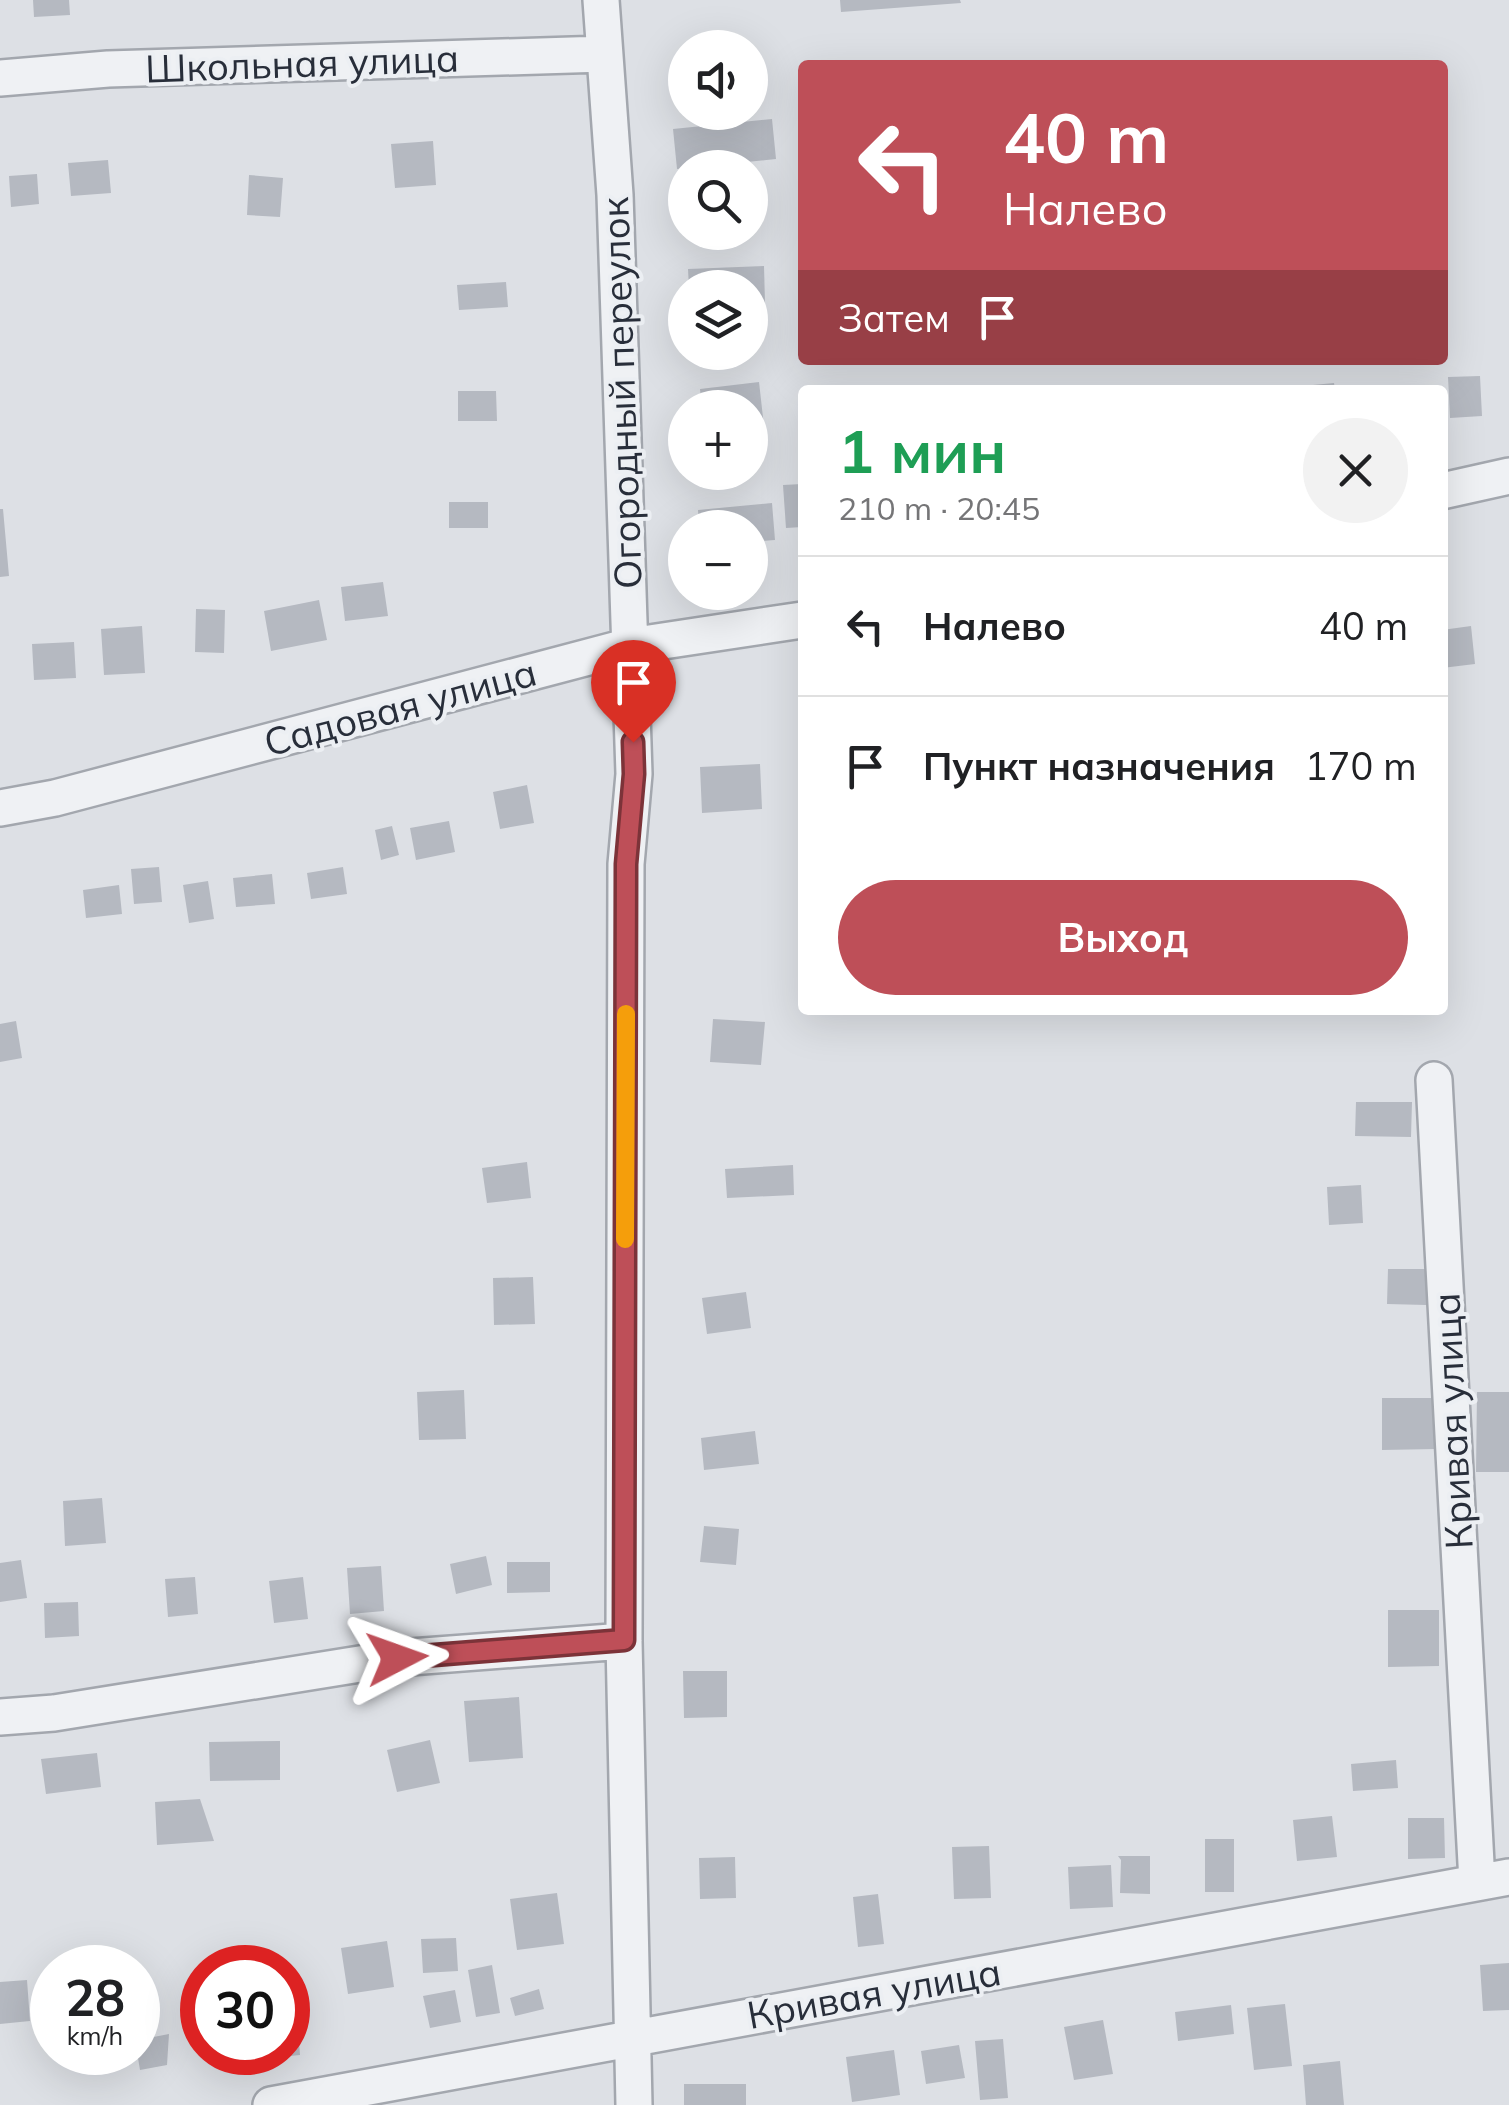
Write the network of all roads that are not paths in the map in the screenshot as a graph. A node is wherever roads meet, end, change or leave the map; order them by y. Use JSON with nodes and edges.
{"nodes":[{"id":1,"x":600,"y":0,"type":"edge"},
{"id":2,"x":604,"y":54,"type":"junction"},
{"id":3,"x":0,"y":78,"type":"edge"},
{"id":4,"x":1509,"y":476,"type":"edge"},
{"id":5,"x":1448,"y":490,"type":"edge"},
{"id":6,"x":798,"y":621,"type":"edge"},
{"id":7,"x":630,"y":646,"type":"junction"},
{"id":8,"x":0,"y":808,"type":"edge"},
{"id":9,"x":1434,"y":1080,"type":"dead end"},
{"id":10,"x":624,"y":1640,"type":"junction"},
{"id":11,"x":0,"y":1717,"type":"edge"},
{"id":12,"x":1493,"y":1879,"type":"edge"},
{"id":13,"x":632,"y":2037,"type":"junction"},
{"id":14,"x":271,"y":2105,"type":"edge"},
{"id":15,"x":634,"y":2105,"type":"edge"}],
"edges":[{"from":1,"to":2,"type":"street","name":"Огородный переулок"},
{"from":2,"to":3,"type":"street","name":"Школьная улица"},
{"from":2,"to":7,"type":"street","name":"Огородный переулок"},
{"from":4,"to":5,"type":"street"},
{"from":6,"to":7,"type":"street","name":"Садовая улица"},
{"from":7,"to":8,"type":"street","name":"Садовая улица"},
{"from":7,"to":10,"type":"street","name":"Огородный переулок"},
{"from":9,"to":12,"type":"street","name":"Кривая улица"},
{"from":10,"to":11,"type":"street"},
{"from":10,"to":13,"type":"street","name":"Огородный переулок"},
{"from":12,"to":13,"type":"street","name":"Кривая улица"},
{"from":13,"to":14,"type":"street","name":"Кривая улица"},
{"from":13,"to":15,"type":"street","name":"Огородный переулок"}]}
